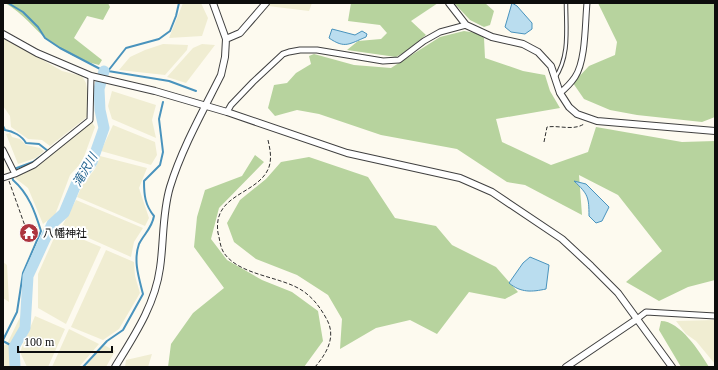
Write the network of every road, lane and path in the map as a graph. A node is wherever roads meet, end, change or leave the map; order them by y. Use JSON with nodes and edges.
{"nodes":[{"id":1,"x":213,"y":3,"type":"edge"},
{"id":2,"x":266,"y":3,"type":"edge"},
{"id":3,"x":449,"y":3,"type":"edge"},
{"id":4,"x":566,"y":3,"type":"edge"},
{"id":5,"x":587,"y":3,"type":"edge"},
{"id":6,"x":466,"y":25,"type":"junction"},
{"id":7,"x":3,"y":34,"type":"edge"},
{"id":8,"x":226,"y":40,"type":"junction"},
{"id":9,"x":91,"y":76,"type":"junction"},
{"id":10,"x":555,"y":79,"type":"junction"},
{"id":11,"x":560,"y":92,"type":"junction"},
{"id":12,"x":205,"y":107,"type":"junction"},
{"id":13,"x":227,"y":112,"type":"junction"},
{"id":14,"x":587,"y":118,"type":"junction"},
{"id":15,"x":715,"y":131,"type":"edge"},
{"id":16,"x":268,"y":140,"type":"dead end"},
{"id":17,"x":544,"y":142,"type":"dead end"},
{"id":18,"x":3,"y":150,"type":"edge"},
{"id":19,"x":15,"y":174,"type":"junction"},
{"id":20,"x":5,"y":178,"type":"edge"},
{"id":21,"x":25,"y":226,"type":"dead end"},
{"id":22,"x":715,"y":316,"type":"edge"},
{"id":23,"x":637,"y":319,"type":"junction"},
{"id":24,"x":115,"y":367,"type":"edge"},
{"id":25,"x":315,"y":367,"type":"edge"},
{"id":26,"x":566,"y":367,"type":"edge"},
{"id":27,"x":672,"y":367,"type":"edge"}],
"edges":[{"from":1,"to":8,"type":"street"},
{"from":2,"to":8,"type":"street"},
{"from":3,"to":6,"type":"street"},
{"from":4,"to":10,"type":"lane"},
{"from":5,"to":11,"type":"street"},
{"from":6,"to":10,"type":"street"},
{"from":6,"to":13,"type":"street"},
{"from":7,"to":9,"type":"street"},
{"from":8,"to":12,"type":"street"},
{"from":9,"to":12,"type":"street"},
{"from":9,"to":19,"type":"street"},
{"from":10,"to":11,"type":"street"},
{"from":11,"to":14,"type":"street"},
{"from":12,"to":13,"type":"street"},
{"from":12,"to":24,"type":"street"},
{"from":13,"to":23,"type":"street"},
{"from":14,"to":15,"type":"street"},
{"from":14,"to":17,"type":"path"},
{"from":16,"to":25,"type":"path"},
{"from":18,"to":19,"type":"street"},
{"from":19,"to":20,"type":"street"},
{"from":20,"to":21,"type":"path"},
{"from":22,"to":23,"type":"street"},
{"from":23,"to":26,"type":"street"},
{"from":23,"to":27,"type":"street"}]}
